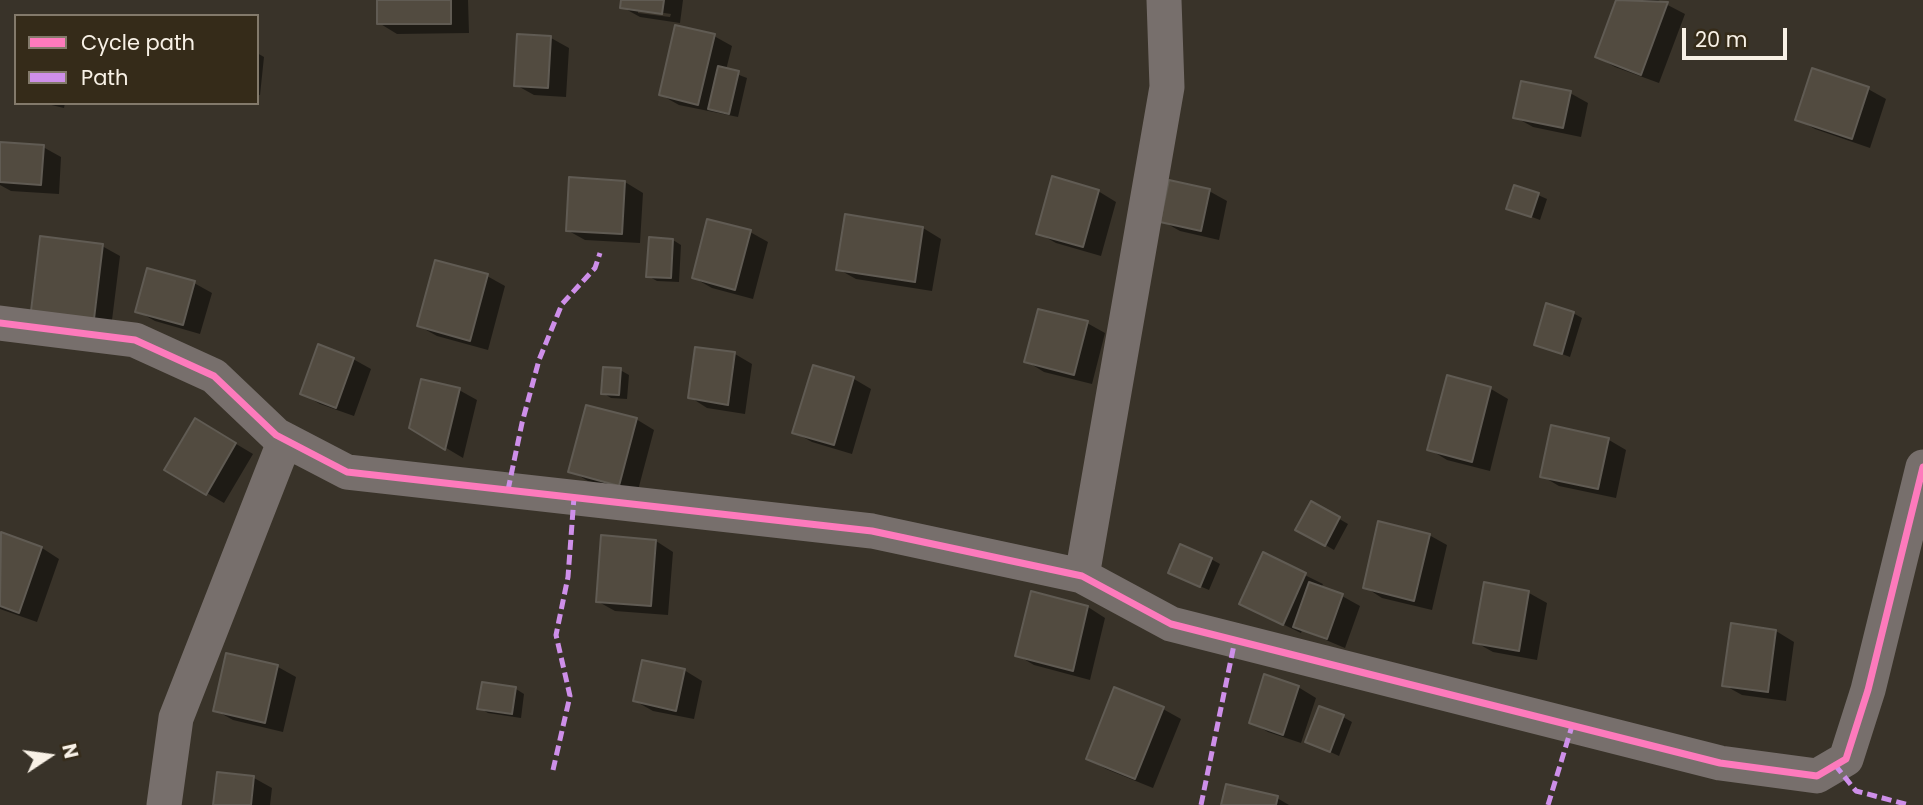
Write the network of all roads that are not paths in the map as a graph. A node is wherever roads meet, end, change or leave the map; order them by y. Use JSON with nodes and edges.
{"nodes":[{"id":1,"x":1164,"y":0,"type":"edge"},
{"id":2,"x":0,"y":323,"type":"edge"},
{"id":3,"x":285,"y":440,"type":"junction"},
{"id":4,"x":1923,"y":467,"type":"edge"},
{"id":5,"x":1082,"y":576,"type":"junction"},
{"id":6,"x":164,"y":805,"type":"edge"}],
"edges":[{"from":1,"to":5,"type":"street"},
{"from":2,"to":3,"type":"street"},
{"from":3,"to":5,"type":"street"},
{"from":3,"to":6,"type":"street"},
{"from":4,"to":5,"type":"street"}]}
